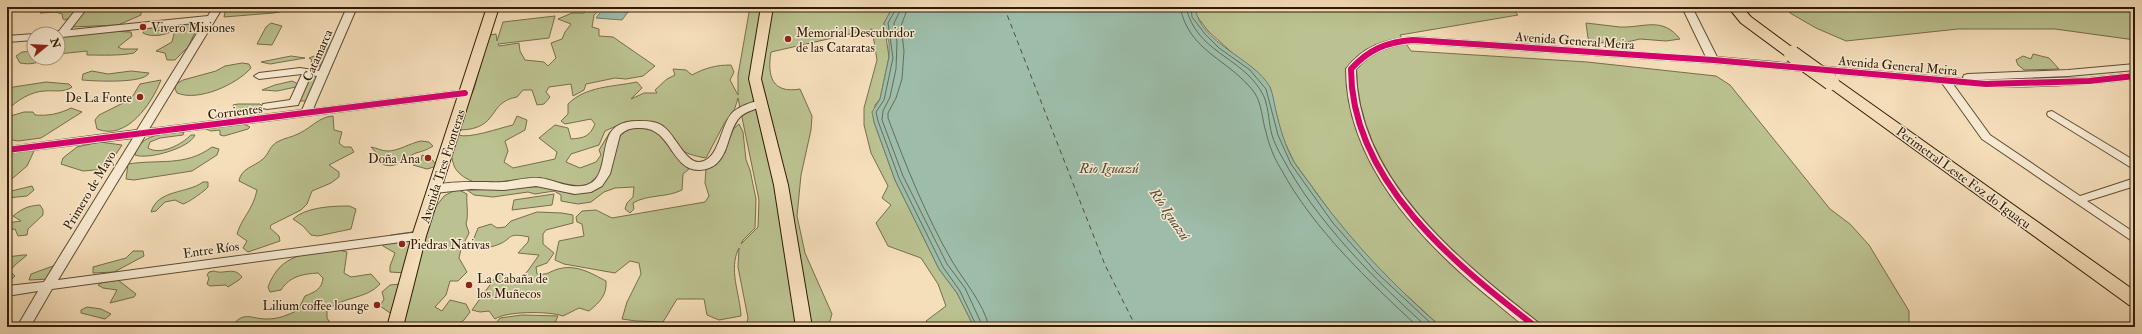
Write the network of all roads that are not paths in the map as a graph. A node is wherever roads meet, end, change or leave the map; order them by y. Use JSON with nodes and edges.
{"nodes":[{"id":1,"x":83,"y":7,"type":"edge"},
{"id":2,"x":218,"y":7,"type":"edge"},
{"id":3,"x":352,"y":7,"type":"edge"},
{"id":4,"x":493,"y":7,"type":"edge"},
{"id":5,"x":767,"y":7,"type":"edge"},
{"id":6,"x":1687,"y":7,"type":"edge"},
{"id":7,"x":1735,"y":7,"type":"edge"},
{"id":8,"x":1747,"y":7,"type":"edge"},
{"id":9,"x":212,"y":18,"type":"junction"},
{"id":10,"x":66,"y":27,"type":"edge"},
{"id":11,"x":66,"y":33,"type":"edge"},
{"id":12,"x":1768,"y":36,"type":"junction"},
{"id":13,"x":26,"y":37,"type":"edge"},
{"id":14,"x":7,"y":39,"type":"edge"},
{"id":15,"x":1713,"y":60,"type":"junction"},
{"id":16,"x":2135,"y":66,"type":"edge"},
{"id":17,"x":308,"y":72,"type":"junction"},
{"id":18,"x":323,"y":74,"type":"junction"},
{"id":19,"x":259,"y":76,"type":"dead end"},
{"id":20,"x":2135,"y":76,"type":"edge"},
{"id":21,"x":1945,"y":80,"type":"junction"},
{"id":22,"x":466,"y":93,"type":"junction"},
{"id":23,"x":762,"y":103,"type":"junction"},
{"id":24,"x":267,"y":106,"type":"dead end"},
{"id":25,"x":306,"y":113,"type":"junction"},
{"id":26,"x":2052,"y":114,"type":"dead end"},
{"id":27,"x":139,"y":134,"type":"junction"},
{"id":28,"x":7,"y":150,"type":"edge"},
{"id":29,"x":2135,"y":166,"type":"edge"},
{"id":30,"x":2135,"y":182,"type":"edge"},
{"id":31,"x":435,"y":189,"type":"junction"},
{"id":32,"x":2078,"y":200,"type":"junction"},
{"id":33,"x":419,"y":236,"type":"junction"},
{"id":34,"x":2135,"y":239,"type":"edge"},
{"id":35,"x":49,"y":285,"type":"junction"},
{"id":36,"x":7,"y":291,"type":"edge"},
{"id":37,"x":2135,"y":300,"type":"edge"},
{"id":38,"x":23,"y":327,"type":"edge"},
{"id":39,"x":395,"y":327,"type":"edge"},
{"id":40,"x":804,"y":327,"type":"edge"},
{"id":41,"x":1536,"y":327,"type":"edge"}],
"edges":[{"from":1,"to":10,"type":"street"},
{"from":2,"to":9,"type":"street","name":"Primero de Mayo"},
{"from":3,"to":18,"type":"street","name":"Catamarca"},
{"from":4,"to":22,"type":"main road","name":"Avenida Tres Fronteras"},
{"from":5,"to":23,"type":"main road"},
{"from":6,"to":15,"type":"street"},
{"from":7,"to":12,"type":"highway","name":"Perimetral Leste Foz do Iguaçu"},
{"from":8,"to":12,"type":"highway"},
{"from":9,"to":11,"type":"street"},
{"from":9,"to":27,"type":"street","name":"Primero de Mayo"},
{"from":12,"to":37,"type":"highway","name":"Perimetral Leste Foz do Iguaçu","bridge":true},
{"from":13,"to":14,"type":"street"},
{"from":15,"to":21,"type":"street","name":"Avenida General Meira"},
{"from":15,"to":41,"type":"street","name":"Avenida General Meira"},
{"from":16,"to":21,"type":"street","name":"Avenida General Meira"},
{"from":17,"to":18,"type":"street"},
{"from":17,"to":19,"type":"street"},
{"from":17,"to":24,"type":"street"},
{"from":18,"to":25,"type":"street","name":"Catamarca"},
{"from":20,"to":21,"type":"street","name":"Avenida General Meira"},
{"from":21,"to":32,"type":"street"},
{"from":22,"to":25,"type":"street","name":"Corrientes"},
{"from":22,"to":31,"type":"main road","name":"Avenida Tres Fronteras"},
{"from":23,"to":31,"type":"street"},
{"from":23,"to":40,"type":"main road"},
{"from":25,"to":27,"type":"street","name":"Corrientes"},
{"from":26,"to":29,"type":"street"},
{"from":27,"to":28,"type":"street","name":"Corrientes"},
{"from":27,"to":35,"type":"street","name":"Primero de Mayo"},
{"from":30,"to":32,"type":"street"},
{"from":31,"to":33,"type":"main road","name":"Avenida Tres Fronteras"},
{"from":32,"to":34,"type":"street"},
{"from":33,"to":35,"type":"street","name":"Entre Ríos"},
{"from":33,"to":39,"type":"main road","name":"Avenida Tres Fronteras"},
{"from":35,"to":36,"type":"street","name":"Entre Ríos"},
{"from":35,"to":38,"type":"street","name":"Primero de Mayo"}]}
